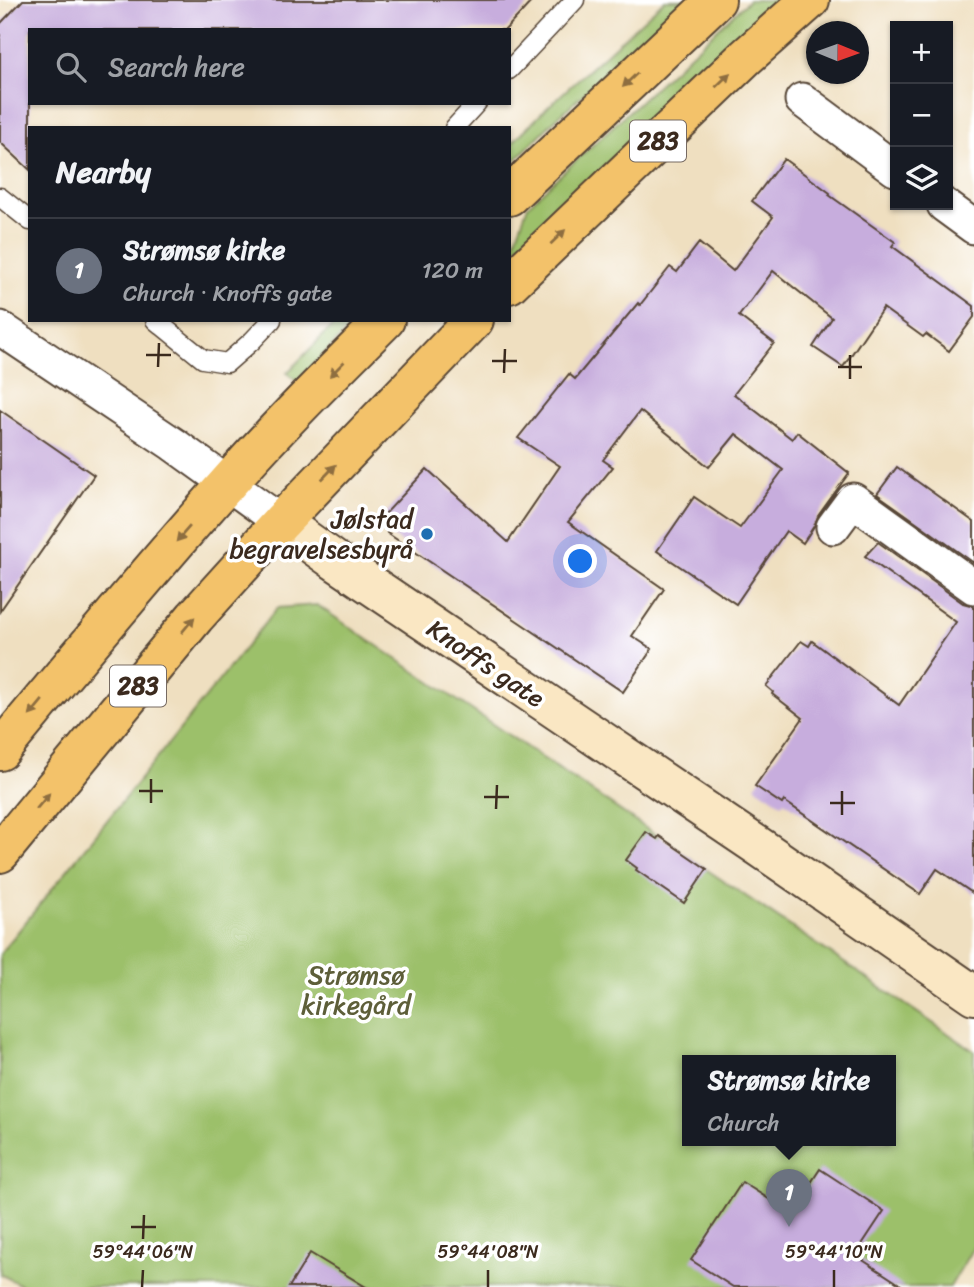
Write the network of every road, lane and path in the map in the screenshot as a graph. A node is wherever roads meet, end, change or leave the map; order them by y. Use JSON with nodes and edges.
{"nodes":[{"id":1,"x":575,"y":0,"type":"edge"},
{"id":2,"x":716,"y":0,"type":"edge"},
{"id":3,"x":810,"y":0,"type":"edge"},
{"id":4,"x":511,"y":68,"type":"edge"},
{"id":5,"x":802,"y":100,"type":"dead end"},
{"id":6,"x":475,"y":105,"type":"edge"},
{"id":7,"x":456,"y":126,"type":"edge"},
{"id":8,"x":890,"y":165,"type":"edge"},
{"id":9,"x":511,"y":194,"type":"edge"},
{"id":10,"x":0,"y":197,"type":"edge"},
{"id":11,"x":951,"y":210,"type":"edge"},
{"id":12,"x":28,"y":219,"type":"edge"},
{"id":13,"x":974,"y":227,"type":"edge"},
{"id":14,"x":511,"y":282,"type":"edge"},
{"id":15,"x":157,"y":322,"type":"edge"},
{"id":16,"x":270,"y":322,"type":"edge"},
{"id":17,"x":383,"y":322,"type":"edge"},
{"id":18,"x":472,"y":322,"type":"edge"},
{"id":19,"x":0,"y":328,"type":"edge"},
{"id":20,"x":228,"y":482,"type":"junction"},
{"id":21,"x":281,"y":522,"type":"junction"},
{"id":22,"x":833,"y":527,"type":"dead end"},
{"id":23,"x":974,"y":587,"type":"edge"},
{"id":24,"x":0,"y":751,"type":"edge"},
{"id":25,"x":0,"y":853,"type":"edge"},
{"id":26,"x":974,"y":995,"type":"edge"}],
"edges":[{"from":1,"to":4,"type":"lane"},
{"from":2,"to":9,"type":"main road","number":"283","one_way":true},
{"from":14,"to":3,"type":"main road","number":"283","one_way":true},
{"from":5,"to":8,"type":"street"},
{"from":6,"to":7,"type":"lane"},
{"from":10,"to":12,"type":"lane"},
{"from":11,"to":13,"type":"street"},
{"from":15,"to":16,"type":"lane"},
{"from":17,"to":20,"type":"main road","number":"283","one_way":true},
{"from":21,"to":18,"type":"main road","number":"283","one_way":true},
{"from":19,"to":20,"type":"street","name":"Knoffs gate"},
{"from":20,"to":21,"type":"street","name":"Knoffs gate"},
{"from":20,"to":24,"type":"main road","number":"283","one_way":true},
{"from":25,"to":21,"type":"main road","number":"283","one_way":true},
{"from":21,"to":26,"type":"main road","name":"Knoffs gate"},
{"from":22,"to":23,"type":"street"}]}
